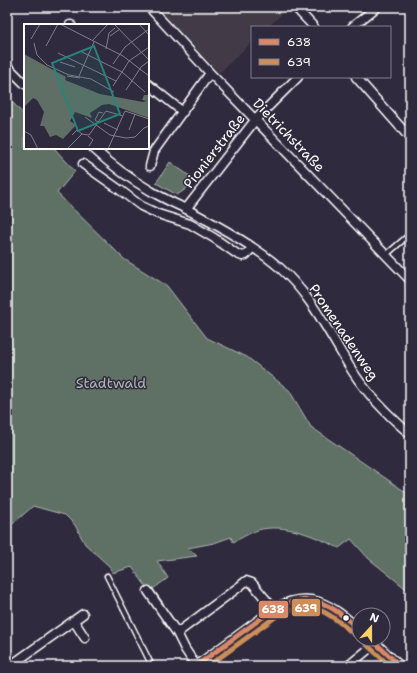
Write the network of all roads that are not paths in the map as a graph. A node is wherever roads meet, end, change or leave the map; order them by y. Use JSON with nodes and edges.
{"nodes":[{"id":1,"x":149,"y":7,"type":"edge"},
{"id":2,"x":295,"y":7,"type":"edge"},
{"id":3,"x":377,"y":7,"type":"edge"},
{"id":4,"x":313,"y":26,"type":"edge"},
{"id":5,"x":353,"y":26,"type":"edge"},
{"id":6,"x":7,"y":66,"type":"edge"},
{"id":7,"x":210,"y":73,"type":"junction"},
{"id":8,"x":297,"y":78,"type":"edge"},
{"id":9,"x":357,"y":78,"type":"edge"},
{"id":10,"x":24,"y":83,"type":"edge"},
{"id":11,"x":149,"y":85,"type":"edge"},
{"id":12,"x":183,"y":112,"type":"junction"},
{"id":13,"x":256,"y":119,"type":"junction"},
{"id":14,"x":410,"y":138,"type":"edge"},
{"id":15,"x":94,"y":149,"type":"edge"},
{"id":16,"x":83,"y":164,"type":"dead end"},
{"id":17,"x":150,"y":166,"type":"dead end"},
{"id":18,"x":129,"y":177,"type":"junction"},
{"id":19,"x":120,"y":190,"type":"junction"},
{"id":20,"x":186,"y":209,"type":"junction"},
{"id":21,"x":410,"y":234,"type":"edge"},
{"id":22,"x":252,"y":248,"type":"junction"},
{"id":23,"x":386,"y":255,"type":"junction"},
{"id":24,"x":410,"y":280,"type":"edge"},
{"id":25,"x":410,"y":434,"type":"edge"},
{"id":26,"x":106,"y":576,"type":"dead end"},
{"id":27,"x":148,"y":591,"type":"dead end"},
{"id":28,"x":274,"y":609,"type":"junction"},
{"id":29,"x":83,"y":614,"type":"dead end"},
{"id":30,"x":74,"y":621,"type":"junction"},
{"id":31,"x":351,"y":622,"type":"edge"},
{"id":32,"x":177,"y":633,"type":"junction"},
{"id":33,"x":85,"y":638,"type":"dead end"},
{"id":34,"x":367,"y":647,"type":"edge"},
{"id":35,"x":379,"y":647,"type":"edge"},
{"id":36,"x":10,"y":666,"type":"edge"},
{"id":37,"x":152,"y":666,"type":"edge"},
{"id":38,"x":196,"y":666,"type":"edge"},
{"id":39,"x":348,"y":666,"type":"edge"},
{"id":40,"x":400,"y":666,"type":"edge"}],
"edges":[{"from":1,"to":7,"type":"street","name":"Dietrichstraße"},
{"from":2,"to":4,"type":"street"},
{"from":3,"to":5,"type":"street"},
{"from":6,"to":10,"type":"street"},
{"from":7,"to":12,"type":"street"},
{"from":7,"to":13,"type":"street","name":"Dietrichstraße"},
{"from":8,"to":13,"type":"street","name":"Pionierstraße"},
{"from":9,"to":14,"type":"street"},
{"from":11,"to":12,"type":"street"},
{"from":12,"to":17,"type":"street"},
{"from":13,"to":20,"type":"street","name":"Pionierstraße"},
{"from":13,"to":23,"type":"street","name":"Dietrichstraße"},
{"from":15,"to":18,"type":"street","name":"Promenadenweg"},
{"from":16,"to":19,"type":"street"},
{"from":18,"to":19,"type":"street"},
{"from":18,"to":20,"type":"street","name":"Promenadenweg"},
{"from":19,"to":22,"type":"street"},
{"from":20,"to":22,"type":"street","name":"Promenadenweg"},
{"from":21,"to":23,"type":"lane"},
{"from":22,"to":25,"type":"street","name":"Promenadenweg"},
{"from":23,"to":24,"type":"street","name":"Dietrichstraße"},
{"from":26,"to":37,"type":"lane"},
{"from":27,"to":32,"type":"street"},
{"from":28,"to":31,"type":"street"},
{"from":28,"to":32,"type":"street"},
{"from":28,"to":38,"type":"street"},
{"from":29,"to":30,"type":"street"},
{"from":30,"to":33,"type":"street"},
{"from":30,"to":36,"type":"street"},
{"from":32,"to":38,"type":"street"},
{"from":34,"to":39,"type":"street"},
{"from":35,"to":40,"type":"street"}]}
